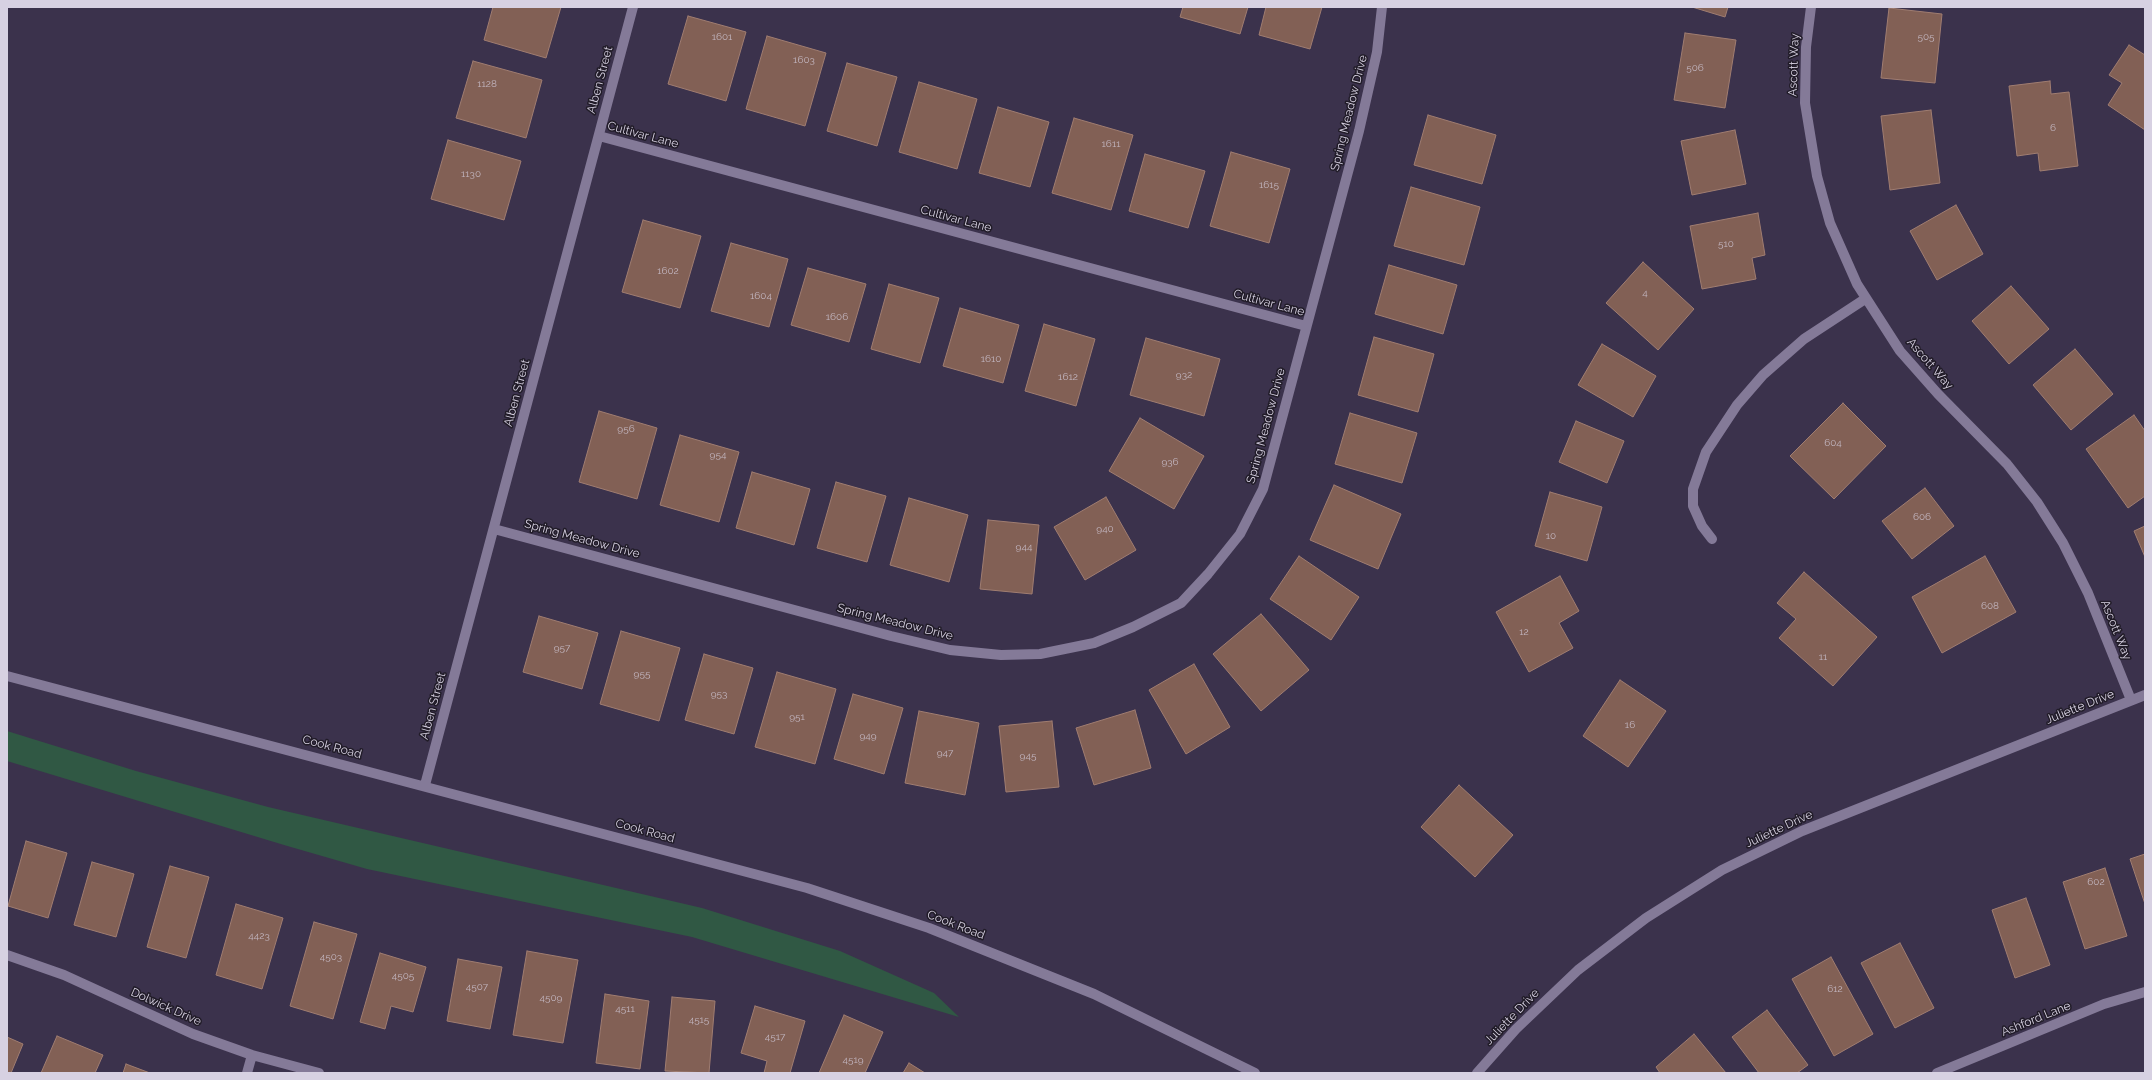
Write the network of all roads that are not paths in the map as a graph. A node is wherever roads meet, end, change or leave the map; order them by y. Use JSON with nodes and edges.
{"nodes":[{"id":1,"x":633,"y":7,"type":"edge"},
{"id":2,"x":1382,"y":7,"type":"edge"},
{"id":3,"x":1811,"y":7,"type":"edge"},
{"id":4,"x":599,"y":136,"type":"junction"},
{"id":5,"x":1865,"y":299,"type":"junction"},
{"id":6,"x":1306,"y":326,"type":"junction"},
{"id":7,"x":494,"y":529,"type":"junction"},
{"id":8,"x":1712,"y":539,"type":"dead end"},
{"id":9,"x":7,"y":676,"type":"edge"},
{"id":10,"x":2145,"y":695,"type":"edge"},
{"id":11,"x":2131,"y":700,"type":"junction"},
{"id":12,"x":425,"y":785,"type":"junction"},
{"id":13,"x":7,"y":955,"type":"edge"},
{"id":14,"x":2145,"y":992,"type":"edge"},
{"id":15,"x":252,"y":1055,"type":"junction"},
{"id":16,"x":247,"y":1073,"type":"edge"},
{"id":17,"x":319,"y":1073,"type":"edge"},
{"id":18,"x":1255,"y":1073,"type":"edge"},
{"id":19,"x":1478,"y":1073,"type":"edge"},
{"id":20,"x":1937,"y":1073,"type":"edge"}],
"edges":[{"from":1,"to":4,"type":"street","name":"Alben Street"},
{"from":2,"to":6,"type":"street","name":"Spring Meadow Drive"},
{"from":3,"to":5,"type":"street","name":"Ascott Way"},
{"from":4,"to":6,"type":"street","name":"Cultivar Lane"},
{"from":4,"to":7,"type":"street","name":"Alben Street"},
{"from":5,"to":8,"type":"street"},
{"from":5,"to":11,"type":"street","name":"Ascott Way"},
{"from":6,"to":7,"type":"street","name":"Spring Meadow Drive"},
{"from":7,"to":12,"type":"street","name":"Alben Street"},
{"from":9,"to":12,"type":"street","name":"Cook Road"},
{"from":10,"to":11,"type":"street","name":"Juliette Drive"},
{"from":11,"to":19,"type":"street","name":"Juliette Drive"},
{"from":12,"to":18,"type":"street","name":"Cook Road"},
{"from":13,"to":15,"type":"street","name":"Dolwick Drive"},
{"from":14,"to":20,"type":"street","name":"Ashford Lane"},
{"from":15,"to":16,"type":"street"},
{"from":15,"to":17,"type":"street","name":"Dolwick Drive"}]}
